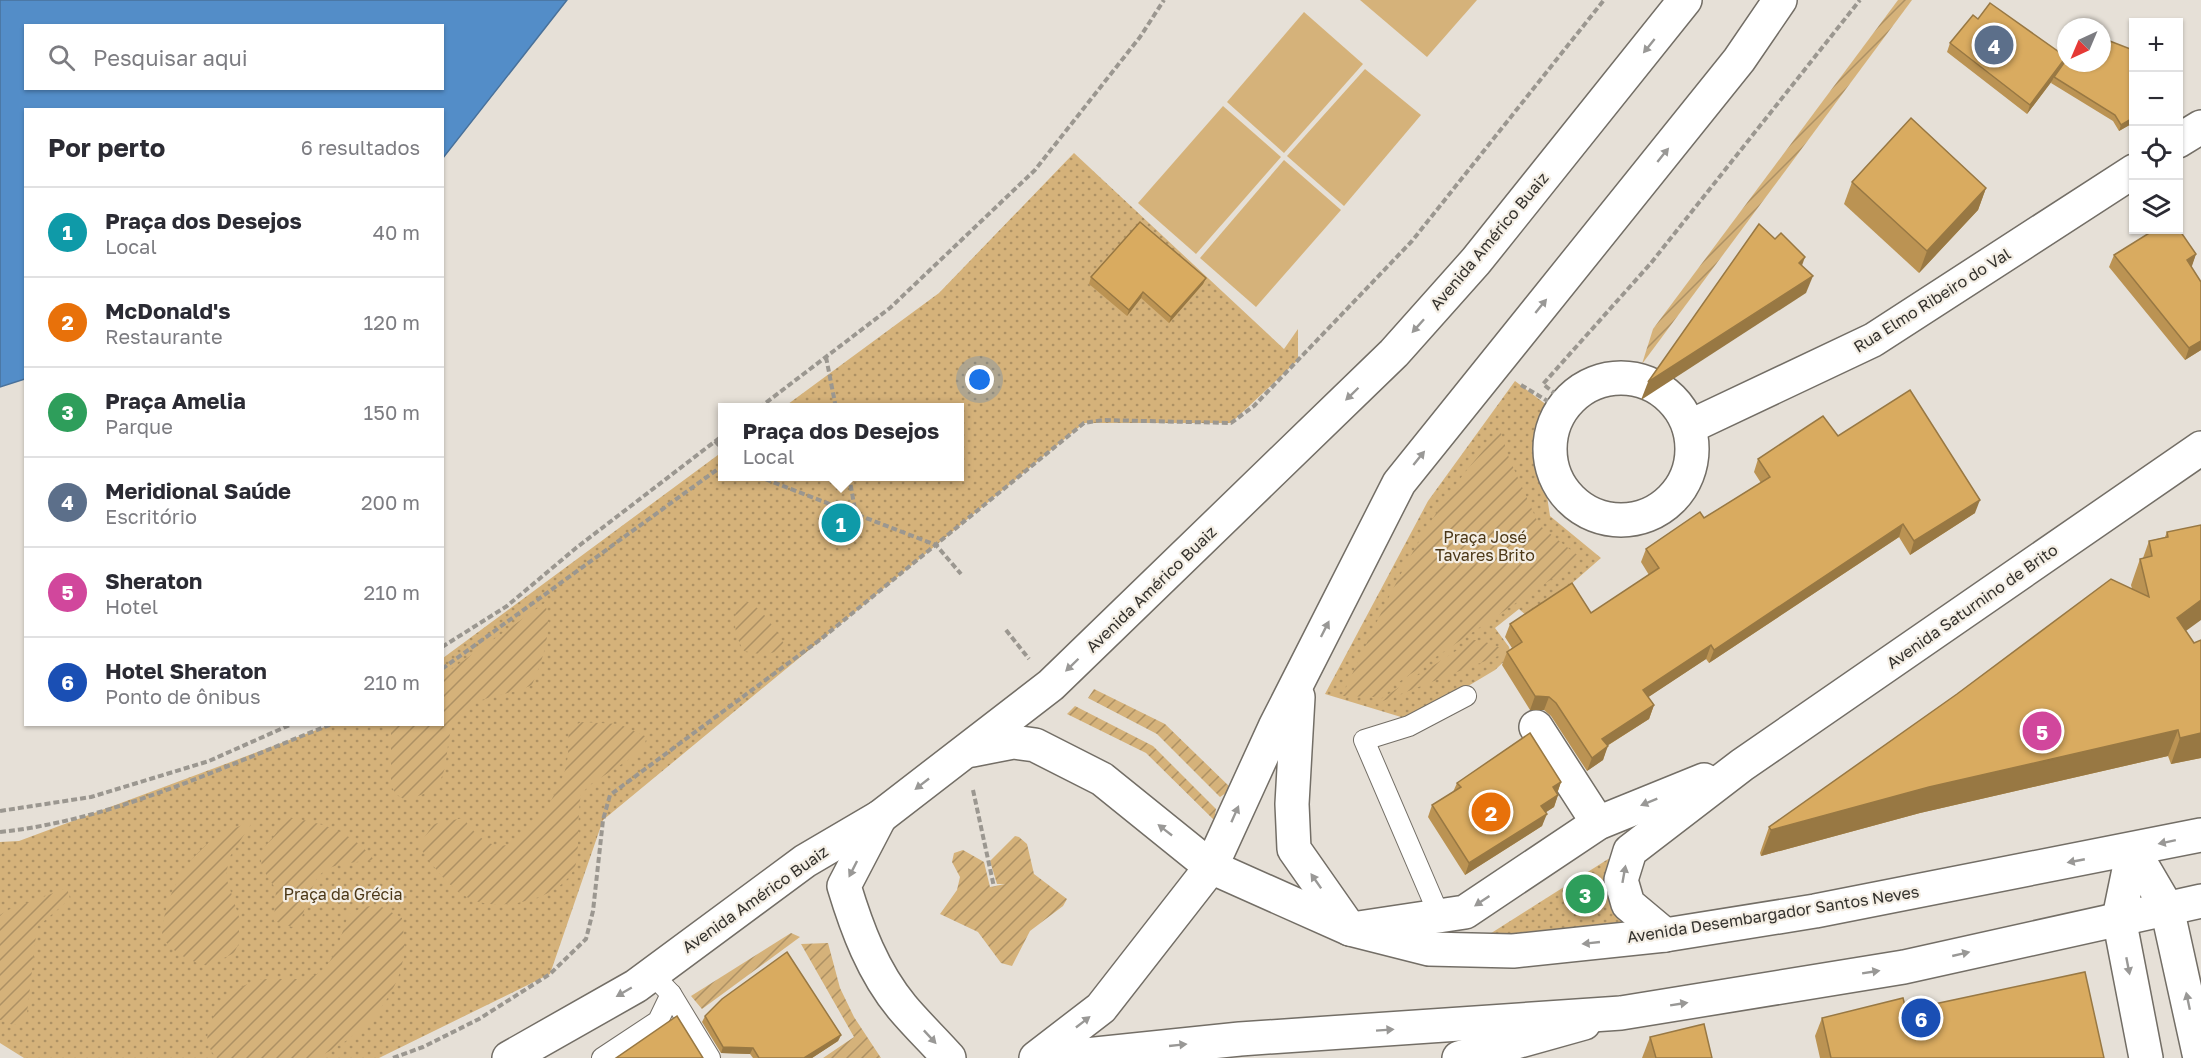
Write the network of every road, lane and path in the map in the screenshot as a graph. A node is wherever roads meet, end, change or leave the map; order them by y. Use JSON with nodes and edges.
{"nodes":[{"id":1,"x":1164,"y":0,"type":"edge"},
{"id":2,"x":1604,"y":0,"type":"edge"},
{"id":3,"x":1685,"y":0,"type":"edge"},
{"id":4,"x":1780,"y":0,"type":"edge"},
{"id":5,"x":1860,"y":0,"type":"edge"},
{"id":6,"x":2201,"y":127,"type":"edge"},
{"id":7,"x":2183,"y":138,"type":"edge"},
{"id":8,"x":2129,"y":174,"type":"edge"},
{"id":9,"x":826,"y":357,"type":"junction"},
{"id":10,"x":1492,"y":367,"type":"junction"},
{"id":11,"x":766,"y":403,"type":"edge"},
{"id":12,"x":835,"y":403,"type":"edge"},
{"id":13,"x":1562,"y":409,"type":"junction"},
{"id":14,"x":1689,"y":411,"type":"junction"},
{"id":15,"x":718,"y":439,"type":"edge"},
{"id":16,"x":715,"y":441,"type":"junction"},
{"id":17,"x":718,"y":444,"type":"edge"},
{"id":18,"x":2201,"y":448,"type":"edge"},
{"id":19,"x":718,"y":470,"type":"edge"},
{"id":20,"x":767,"y":481,"type":"edge"},
{"id":21,"x":850,"y":481,"type":"edge"},
{"id":22,"x":856,"y":515,"type":"junction"},
{"id":23,"x":936,"y":545,"type":"junction"},
{"id":24,"x":961,"y":574,"type":"dead end"},
{"id":25,"x":1006,"y":630,"type":"dead end"},
{"id":26,"x":444,"y":646,"type":"edge"},
{"id":27,"x":1035,"y":667,"type":"dead end"},
{"id":28,"x":444,"y":668,"type":"edge"},
{"id":29,"x":1299,"y":681,"type":"junction"},
{"id":30,"x":1466,"y":696,"type":"dead end"},
{"id":31,"x":288,"y":726,"type":"edge"},
{"id":32,"x":327,"y":726,"type":"edge"},
{"id":33,"x":1536,"y":727,"type":"dead end"},
{"id":34,"x":965,"y":751,"type":"junction"},
{"id":35,"x":1742,"y":765,"type":"junction"},
{"id":36,"x":0,"y":811,"type":"edge"},
{"id":37,"x":880,"y":817,"type":"junction"},
{"id":38,"x":1598,"y":823,"type":"junction"},
{"id":39,"x":0,"y":832,"type":"edge"},
{"id":40,"x":2201,"y":835,"type":"edge"},
{"id":41,"x":2133,"y":850,"type":"junction"},
{"id":42,"x":1211,"y":867,"type":"junction"},
{"id":43,"x":994,"y":887,"type":"dead end"},
{"id":44,"x":2201,"y":901,"type":"edge"},
{"id":45,"x":2167,"y":908,"type":"junction"},
{"id":46,"x":1440,"y":917,"type":"junction"},
{"id":47,"x":2119,"y":918,"type":"junction"},
{"id":48,"x":1350,"y":929,"type":"junction"},
{"id":49,"x":1665,"y":935,"type":"junction"},
{"id":50,"x":661,"y":984,"type":"junction"},
{"id":51,"x":1621,"y":1013,"type":"junction"},
{"id":52,"x":1243,"y":1048,"type":"edge"},
{"id":53,"x":393,"y":1058,"type":"edge"},
{"id":54,"x":509,"y":1058,"type":"edge"},
{"id":55,"x":602,"y":1058,"type":"edge"},
{"id":56,"x":710,"y":1058,"type":"edge"},
{"id":57,"x":950,"y":1058,"type":"edge"},
{"id":58,"x":1036,"y":1058,"type":"edge"},
{"id":59,"x":1057,"y":1058,"type":"edge"},
{"id":60,"x":1459,"y":1058,"type":"edge"},
{"id":61,"x":2146,"y":1058,"type":"edge"},
{"id":62,"x":2200,"y":1058,"type":"edge"}],
"edges":[{"from":1,"to":9,"type":"path"},
{"from":2,"to":23,"type":"path"},
{"from":3,"to":34,"type":"main road","name":"Avenida Américo Buaiz","one_way":true},
{"from":10,"to":4,"type":"main road","one_way":true},
{"from":5,"to":14,"type":"path"},
{"from":6,"to":7,"type":"main road"},
{"from":8,"to":14,"type":"main road","name":"Rua Elmo Ribeiro do Val"},
{"from":9,"to":11,"type":"path"},
{"from":9,"to":12,"type":"path"},
{"from":10,"to":13,"type":"path"},
{"from":29,"to":10,"type":"main road","one_way":true},
{"from":13,"to":14,"type":"main road"},
{"from":13,"to":14,"type":"main road"},
{"from":15,"to":16,"type":"path"},
{"from":16,"to":17,"type":"path"},
{"from":16,"to":26,"type":"path"},
{"from":18,"to":35,"type":"main road","name":"Avenida Saturnino de Brito"},
{"from":19,"to":28,"type":"path"},
{"from":20,"to":22,"type":"path"},
{"from":21,"to":22,"type":"path"},
{"from":22,"to":23,"type":"path"},
{"from":23,"to":24,"type":"path"},
{"from":23,"to":53,"type":"path"},
{"from":25,"to":27,"type":"path"},
{"from":42,"to":29,"type":"main road","one_way":true},
{"from":48,"to":29,"type":"main road","one_way":true},
{"from":30,"to":46,"type":"lane"},
{"from":31,"to":36,"type":"path"},
{"from":32,"to":39,"type":"path"},
{"from":33,"to":38,"type":"main road"},
{"from":34,"to":37,"type":"main road","name":"Avenida Américo Buaiz","one_way":true},
{"from":42,"to":34,"type":"main road","name":"Avenida Desembargador Santos Neves","one_way":true},
{"from":34,"to":43,"type":"path"},
{"from":35,"to":38,"type":"main road","name":"Avenida Saturnino de Brito","one_way":true},
{"from":49,"to":35,"type":"main road","name":"Avenida Saturnino de Brito","one_way":true},
{"from":37,"to":50,"type":"main road","name":"Avenida Américo Buaiz"},
{"from":37,"to":57,"type":"main road","one_way":true},
{"from":38,"to":46,"type":"main road","name":"Avenida Saturnino de Brito","one_way":true},
{"from":40,"to":41,"type":"main road","name":"Avenida Desembargador Santos Neves","one_way":true},
{"from":41,"to":45,"type":"main road"},
{"from":41,"to":47,"type":"main road"},
{"from":41,"to":49,"type":"main road","name":"Avenida Desembargador Santos Neves","one_way":true},
{"from":42,"to":48,"type":"main road","name":"Avenida Desembargador Santos Neves"},
{"from":58,"to":42,"type":"main road","one_way":true},
{"from":44,"to":45,"type":"main road"},
{"from":45,"to":47,"type":"main road"},
{"from":62,"to":45,"type":"main road","one_way":true},
{"from":46,"to":48,"type":"main road","name":"Avenida Saturnino de Brito"},
{"from":51,"to":47,"type":"main road","one_way":true},
{"from":47,"to":61,"type":"main road","one_way":true},
{"from":49,"to":48,"type":"main road","name":"Avenida Desembargador Santos Neves","one_way":true},
{"from":50,"to":54,"type":"main road","name":"Avenida Américo Buaiz","one_way":true},
{"from":50,"to":55,"type":"lane"},
{"from":50,"to":56,"type":"lane"},
{"from":52,"to":51,"type":"main road","one_way":true},
{"from":51,"to":60,"type":"main road"},
{"from":59,"to":52,"type":"main road","one_way":true}]}
